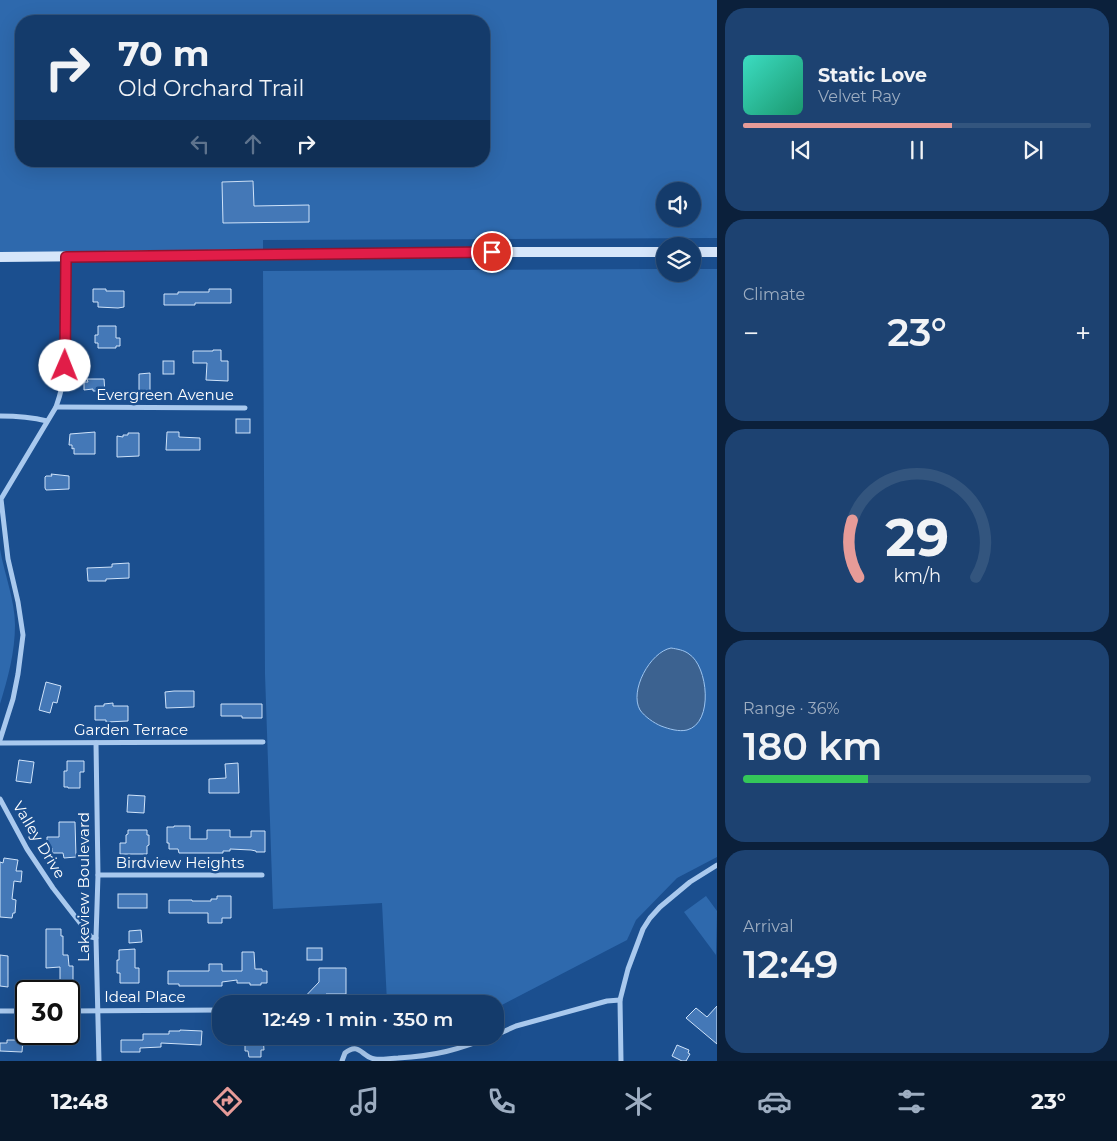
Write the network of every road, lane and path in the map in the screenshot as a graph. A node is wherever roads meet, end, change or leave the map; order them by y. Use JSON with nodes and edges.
{"nodes":[{"id":1,"x":656,"y":252,"type":"edge"},
{"id":2,"x":701,"y":252,"type":"edge"},
{"id":3,"x":717,"y":252,"type":"edge"},
{"id":4,"x":0,"y":257,"type":"edge"},
{"id":5,"x":66,"y":257,"type":"junction"},
{"id":6,"x":56,"y":407,"type":"junction"},
{"id":7,"x":245,"y":408,"type":"dead end"},
{"id":8,"x":0,"y":416,"type":"edge"},
{"id":9,"x":47,"y":421,"type":"junction"},
{"id":10,"x":0,"y":499,"type":"edge"},
{"id":11,"x":0,"y":741,"type":"edge"},
{"id":12,"x":96,"y":742,"type":"junction"},
{"id":13,"x":263,"y":742,"type":"dead end"},
{"id":14,"x":0,"y":799,"type":"edge"},
{"id":15,"x":717,"y":865,"type":"edge"},
{"id":16,"x":98,"y":875,"type":"junction"},
{"id":17,"x":262,"y":875,"type":"dead end"},
{"id":18,"x":96,"y":938,"type":"junction"},
{"id":19,"x":620,"y":1000,"type":"junction"},
{"id":20,"x":80,"y":1010,"type":"edge"},
{"id":21,"x":98,"y":1010,"type":"junction"},
{"id":22,"x":212,"y":1010,"type":"edge"},
{"id":23,"x":0,"y":1011,"type":"edge"},
{"id":24,"x":15,"y":1011,"type":"edge"},
{"id":25,"x":504,"y":1031,"type":"edge"},
{"id":26,"x":471,"y":1045,"type":"edge"},
{"id":27,"x":372,"y":1060,"type":"edge"},
{"id":28,"x":99,"y":1061,"type":"edge"},
{"id":29,"x":342,"y":1061,"type":"edge"},
{"id":30,"x":621,"y":1061,"type":"edge"}],
"edges":[{"from":1,"to":5,"type":"street"},
{"from":2,"to":3,"type":"street"},
{"from":4,"to":5,"type":"street"},
{"from":5,"to":6,"type":"street"},
{"from":6,"to":7,"type":"street","name":"Evergreen Avenue"},
{"from":6,"to":9,"type":"street"},
{"from":8,"to":9,"type":"street"},
{"from":9,"to":10,"type":"street"},
{"from":10,"to":11,"type":"street"},
{"from":11,"to":12,"type":"street","name":"Garden Terrace"},
{"from":12,"to":13,"type":"street","name":"Garden Terrace"},
{"from":12,"to":16,"type":"street","name":"Lakeview Boulevard"},
{"from":14,"to":18,"type":"street","name":"Valley Drive"},
{"from":15,"to":19,"type":"street"},
{"from":16,"to":17,"type":"street","name":"Birdview Heights"},
{"from":16,"to":18,"type":"street","name":"Lakeview Boulevard"},
{"from":18,"to":21,"type":"street","name":"Lakeview Boulevard"},
{"from":19,"to":25,"type":"street"},
{"from":19,"to":30,"type":"street"},
{"from":20,"to":21,"type":"street","name":"Ideal Place"},
{"from":21,"to":22,"type":"street","name":"Ideal Place"},
{"from":21,"to":28,"type":"street","name":"Lakeview Boulevard"},
{"from":23,"to":24,"type":"street"},
{"from":26,"to":27,"type":"street"},
{"from":27,"to":29,"type":"street"}]}
